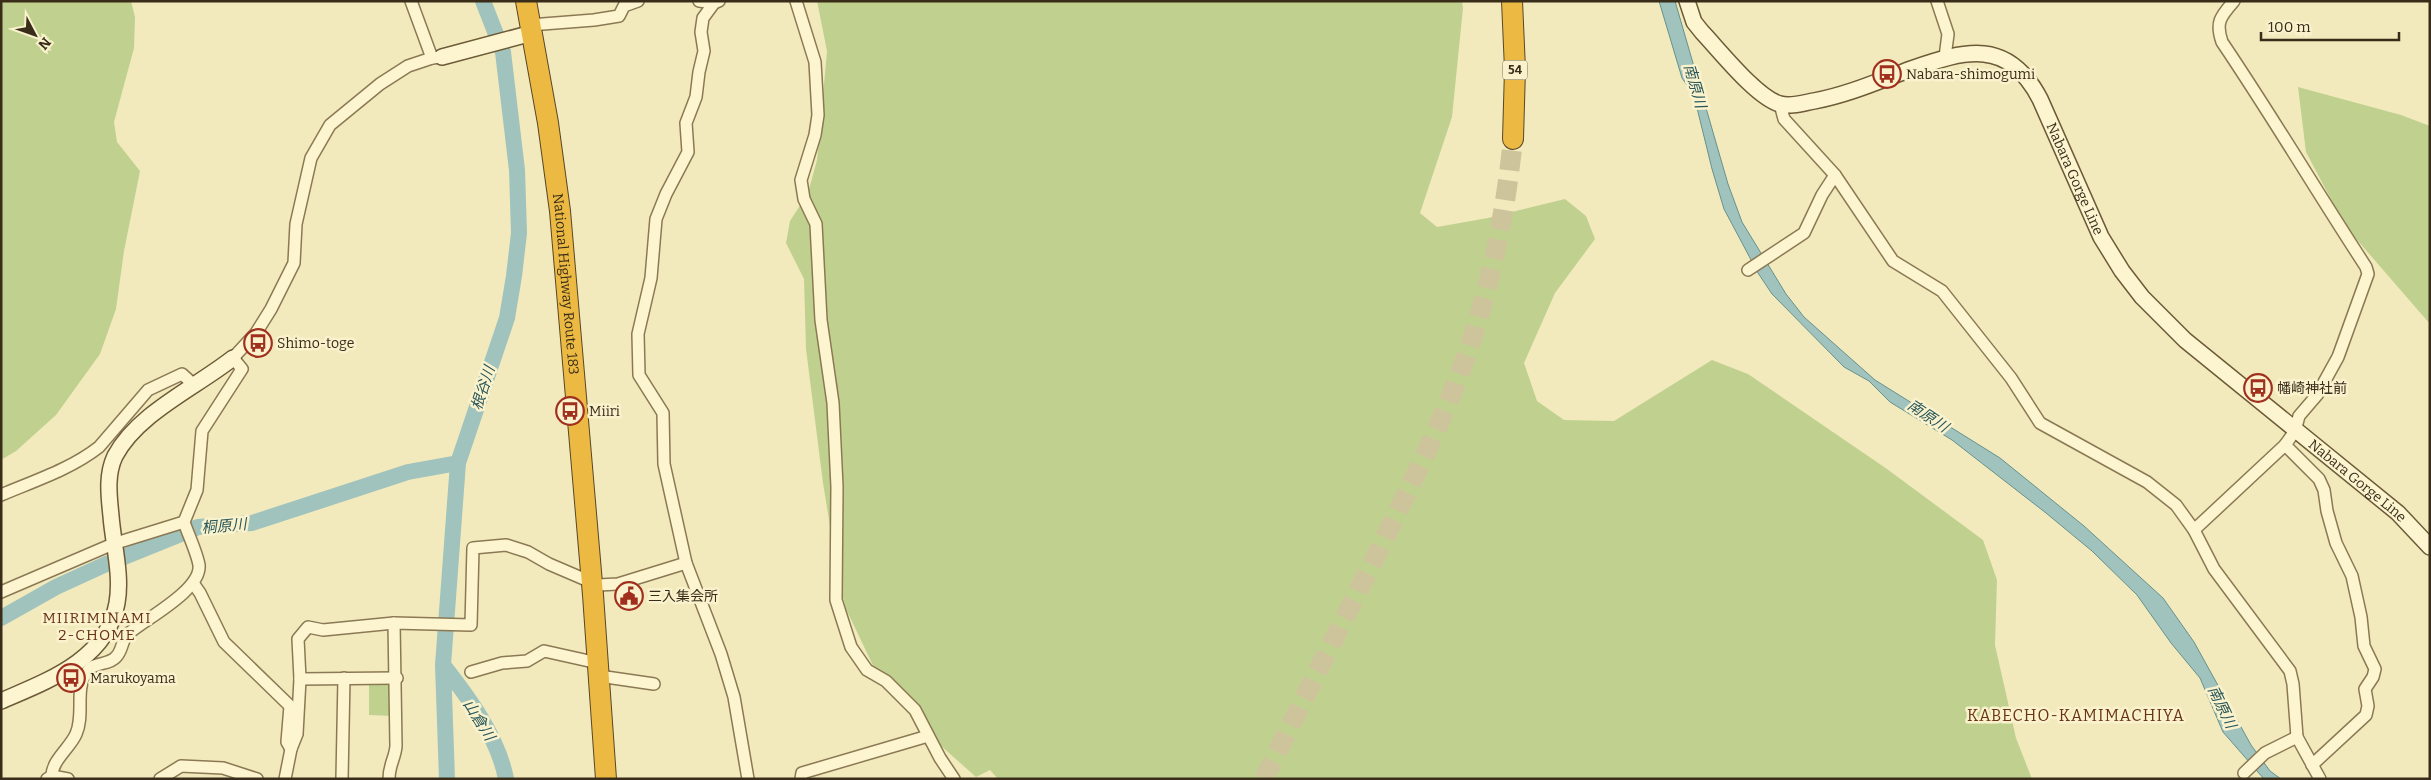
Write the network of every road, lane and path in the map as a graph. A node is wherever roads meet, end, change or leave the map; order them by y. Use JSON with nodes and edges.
{"nodes":[{"id":1,"x":412,"y":1,"type":"edge"},
{"id":2,"x":526,"y":1,"type":"edge"},
{"id":3,"x":638,"y":1,"type":"edge"},
{"id":4,"x":699,"y":1,"type":"edge"},
{"id":5,"x":796,"y":1,"type":"edge"},
{"id":6,"x":1512,"y":1,"type":"edge"},
{"id":7,"x":1687,"y":1,"type":"edge"},
{"id":8,"x":1937,"y":1,"type":"edge"},
{"id":9,"x":2234,"y":1,"type":"edge"},
{"id":10,"x":716,"y":2,"type":"edge"},
{"id":11,"x":531,"y":29,"type":"junction"},
{"id":12,"x":438,"y":57,"type":"junction"},
{"id":13,"x":1945,"y":57,"type":"junction"},
{"id":14,"x":1780,"y":104,"type":"junction"},
{"id":15,"x":1513,"y":139,"type":"tunnel mouth"},
{"id":16,"x":1836,"y":175,"type":"junction"},
{"id":17,"x":1748,"y":270,"type":"dead end"},
{"id":18,"x":233,"y":358,"type":"junction"},
{"id":19,"x":195,"y":386,"type":"junction"},
{"id":20,"x":2294,"y":431,"type":"junction"},
{"id":21,"x":2286,"y":444,"type":"junction"},
{"id":22,"x":1,"y":495,"type":"edge"},
{"id":23,"x":184,"y":523,"type":"junction"},
{"id":24,"x":2194,"y":530,"type":"junction"},
{"id":25,"x":114,"y":546,"type":"junction"},
{"id":26,"x":2430,"y":547,"type":"edge"},
{"id":27,"x":686,"y":563,"type":"junction"},
{"id":28,"x":592,"y":581,"type":"junction"},
{"id":29,"x":193,"y":583,"type":"junction"},
{"id":30,"x":1,"y":592,"type":"edge"},
{"id":31,"x":394,"y":623,"type":"junction"},
{"id":32,"x":105,"y":633,"type":"junction"},
{"id":33,"x":123,"y":639,"type":"junction"},
{"id":34,"x":598,"y":669,"type":"junction"},
{"id":35,"x":472,"y":672,"type":"dead end"},
{"id":36,"x":344,"y":678,"type":"junction"},
{"id":37,"x":397,"y":678,"type":"junction"},
{"id":38,"x":300,"y":679,"type":"junction"},
{"id":39,"x":654,"y":684,"type":"dead end"},
{"id":40,"x":1,"y":701,"type":"edge"},
{"id":41,"x":928,"y":736,"type":"junction"},
{"id":42,"x":2297,"y":737,"type":"junction"},
{"id":43,"x":290,"y":750,"type":"junction"},
{"id":44,"x":2312,"y":765,"type":"junction"},
{"id":45,"x":2244,"y":773,"type":"dead end"},
{"id":46,"x":239,"y":776,"type":"edge"},
{"id":47,"x":50,"y":777,"type":"edge"},
{"id":48,"x":68,"y":779,"type":"edge"},
{"id":49,"x":160,"y":779,"type":"edge"},
{"id":50,"x":257,"y":779,"type":"edge"},
{"id":51,"x":285,"y":779,"type":"edge"},
{"id":52,"x":342,"y":779,"type":"edge"},
{"id":53,"x":389,"y":779,"type":"edge"},
{"id":54,"x":606,"y":779,"type":"edge"},
{"id":55,"x":748,"y":779,"type":"edge"},
{"id":56,"x":800,"y":779,"type":"edge"},
{"id":57,"x":954,"y":779,"type":"edge"},
{"id":58,"x":2320,"y":779,"type":"edge"}],
"edges":[{"from":1,"to":12,"type":"street"},
{"from":2,"to":11,"type":"highway","name":"National Highway Route 183"},
{"from":3,"to":11,"type":"street"},
{"from":4,"to":10,"type":"street"},
{"from":5,"to":41,"type":"street"},
{"from":6,"to":15,"type":"highway","number":"54"},
{"from":7,"to":14,"type":"main road"},
{"from":8,"to":13,"type":"street"},
{"from":9,"to":20,"type":"street"},
{"from":10,"to":27,"type":"street"},
{"from":11,"to":12,"type":"main road"},
{"from":11,"to":28,"type":"highway","name":"National Highway Route 183"},
{"from":12,"to":18,"type":"street"},
{"from":13,"to":14,"type":"main road","name":"Nabara Gorge Line"},
{"from":13,"to":20,"type":"main road","name":"Nabara Gorge Line"},
{"from":14,"to":16,"type":"street"},
{"from":16,"to":17,"type":"street"},
{"from":16,"to":24,"type":"street"},
{"from":18,"to":19,"type":"main road"},
{"from":18,"to":23,"type":"street"},
{"from":19,"to":22,"type":"street"},
{"from":19,"to":25,"type":"main road"},
{"from":20,"to":21,"type":"street"},
{"from":20,"to":26,"type":"main road","name":"Nabara Gorge Line"},
{"from":21,"to":24,"type":"street"},
{"from":21,"to":44,"type":"street"},
{"from":23,"to":25,"type":"street"},
{"from":23,"to":29,"type":"street"},
{"from":24,"to":42,"type":"street"},
{"from":25,"to":30,"type":"street"},
{"from":25,"to":32,"type":"main road"},
{"from":27,"to":28,"type":"street"},
{"from":27,"to":55,"type":"street"},
{"from":28,"to":31,"type":"street"},
{"from":28,"to":34,"type":"highway","name":"National Highway Route 183"},
{"from":29,"to":33,"type":"street"},
{"from":29,"to":43,"type":"street"},
{"from":31,"to":37,"type":"street"},
{"from":31,"to":38,"type":"street"},
{"from":32,"to":33,"type":"street"},
{"from":32,"to":40,"type":"main road"},
{"from":33,"to":47,"type":"street"},
{"from":34,"to":35,"type":"street"},
{"from":34,"to":39,"type":"street"},
{"from":34,"to":54,"type":"highway","name":"National Highway Route 183"},
{"from":36,"to":37,"type":"street"},
{"from":36,"to":38,"type":"street"},
{"from":36,"to":52,"type":"street"},
{"from":37,"to":53,"type":"street"},
{"from":38,"to":43,"type":"street"},
{"from":41,"to":56,"type":"street"},
{"from":41,"to":57,"type":"street"},
{"from":42,"to":44,"type":"street"},
{"from":42,"to":45,"type":"street"},
{"from":43,"to":51,"type":"street"},
{"from":44,"to":58,"type":"street"},
{"from":46,"to":49,"type":"street"},
{"from":46,"to":50,"type":"street"},
{"from":47,"to":48,"type":"street"}]}
